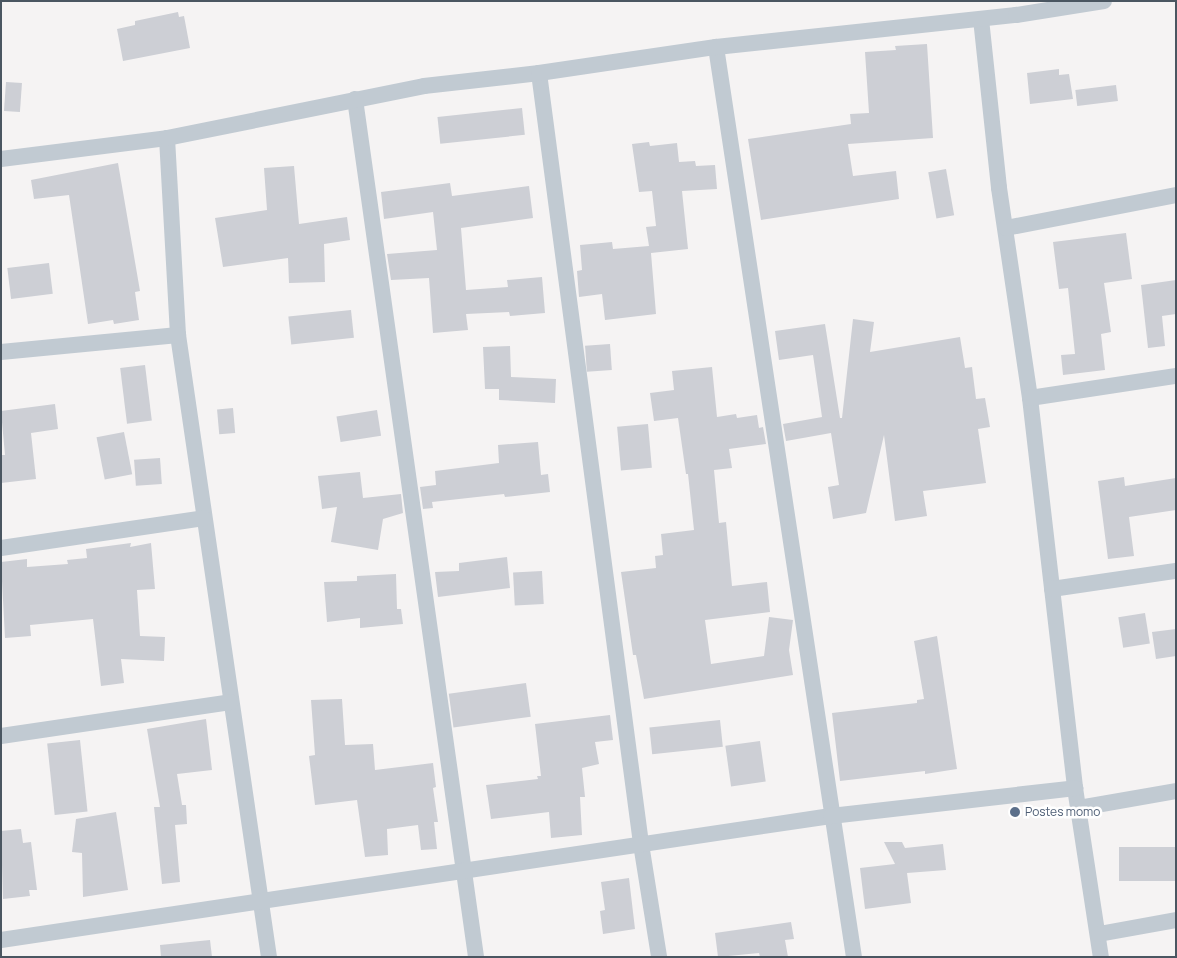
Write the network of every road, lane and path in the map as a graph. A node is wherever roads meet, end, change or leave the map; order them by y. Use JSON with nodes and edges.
{"nodes":[{"id":1,"x":1032,"y":1,"type":"edge"},
{"id":2,"x":1104,"y":1,"type":"edge"},
{"id":3,"x":1016,"y":15,"type":"junction"},
{"id":4,"x":981,"y":19,"type":"junction"},
{"id":5,"x":716,"y":47,"type":"junction"},
{"id":6,"x":540,"y":73,"type":"junction"},
{"id":7,"x":355,"y":99,"type":"junction"},
{"id":8,"x":167,"y":138,"type":"junction"},
{"id":9,"x":1,"y":159,"type":"edge"},
{"id":10,"x":1176,"y":195,"type":"edge"},
{"id":11,"x":1006,"y":228,"type":"junction"},
{"id":12,"x":178,"y":335,"type":"junction"},
{"id":13,"x":1,"y":352,"type":"edge"},
{"id":14,"x":1176,"y":376,"type":"edge"},
{"id":15,"x":1030,"y":398,"type":"junction"},
{"id":16,"x":204,"y":518,"type":"junction"},
{"id":17,"x":1,"y":548,"type":"edge"},
{"id":18,"x":1176,"y":571,"type":"edge"},
{"id":19,"x":1052,"y":589,"type":"junction"},
{"id":20,"x":231,"y":702,"type":"junction"},
{"id":21,"x":1,"y":736,"type":"edge"},
{"id":22,"x":1075,"y":788,"type":"junction"},
{"id":23,"x":1176,"y":791,"type":"edge"},
{"id":24,"x":1079,"y":808,"type":"junction"},
{"id":25,"x":831,"y":816,"type":"junction"},
{"id":26,"x":641,"y":844,"type":"junction"},
{"id":27,"x":463,"y":871,"type":"junction"},
{"id":28,"x":260,"y":901,"type":"junction"},
{"id":29,"x":1176,"y":920,"type":"edge"},
{"id":30,"x":1099,"y":934,"type":"junction"},
{"id":31,"x":1,"y":940,"type":"edge"},
{"id":32,"x":269,"y":957,"type":"edge"},
{"id":33,"x":476,"y":957,"type":"edge"},
{"id":34,"x":659,"y":957,"type":"edge"},
{"id":35,"x":854,"y":957,"type":"edge"},
{"id":36,"x":1101,"y":957,"type":"edge"}],
"edges":[{"from":1,"to":3,"type":"street"},
{"from":2,"to":3,"type":"street"},
{"from":3,"to":4,"type":"street"},
{"from":4,"to":5,"type":"street"},
{"from":4,"to":11,"type":"street"},
{"from":5,"to":6,"type":"street"},
{"from":5,"to":25,"type":"street"},
{"from":6,"to":7,"type":"street"},
{"from":6,"to":26,"type":"street"},
{"from":7,"to":8,"type":"street"},
{"from":7,"to":27,"type":"street"},
{"from":8,"to":9,"type":"street"},
{"from":8,"to":12,"type":"street"},
{"from":10,"to":11,"type":"street"},
{"from":11,"to":15,"type":"street"},
{"from":12,"to":13,"type":"street"},
{"from":12,"to":16,"type":"street"},
{"from":14,"to":15,"type":"street"},
{"from":15,"to":19,"type":"street"},
{"from":16,"to":17,"type":"street"},
{"from":16,"to":20,"type":"street"},
{"from":18,"to":19,"type":"street"},
{"from":19,"to":22,"type":"street"},
{"from":20,"to":21,"type":"street"},
{"from":20,"to":28,"type":"street"},
{"from":22,"to":24,"type":"street"},
{"from":22,"to":25,"type":"street"},
{"from":23,"to":24,"type":"street"},
{"from":24,"to":30,"type":"street"},
{"from":25,"to":26,"type":"street"},
{"from":25,"to":35,"type":"street"},
{"from":26,"to":27,"type":"street"},
{"from":26,"to":34,"type":"street"},
{"from":27,"to":28,"type":"street"},
{"from":27,"to":33,"type":"street"},
{"from":28,"to":31,"type":"street"},
{"from":28,"to":32,"type":"street"},
{"from":29,"to":30,"type":"street"},
{"from":30,"to":36,"type":"street"}]}
